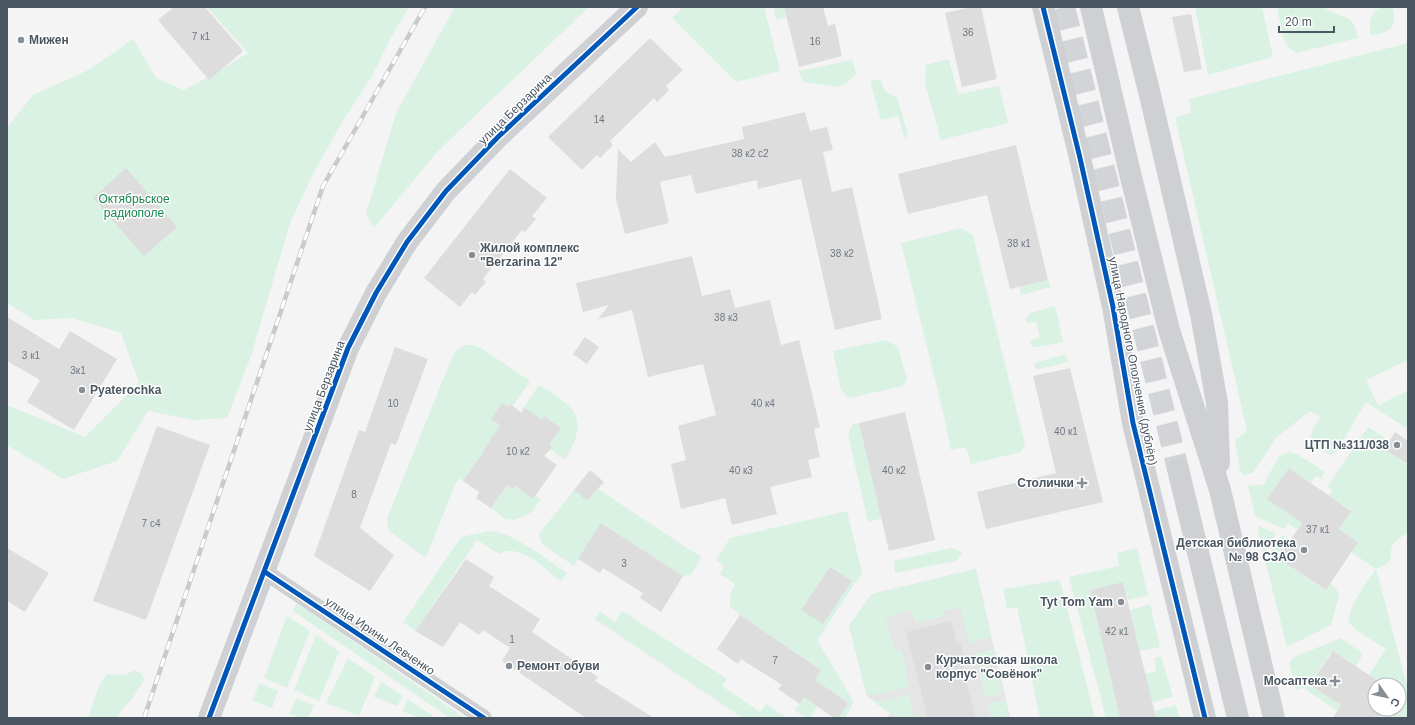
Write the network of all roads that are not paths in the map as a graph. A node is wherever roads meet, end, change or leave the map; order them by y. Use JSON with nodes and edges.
{"nodes":[{"id":1,"x":637,"y":7,"type":"edge"},
{"id":2,"x":1043,"y":7,"type":"edge"},
{"id":3,"x":1091,"y":7,"type":"edge"},
{"id":4,"x":1128,"y":7,"type":"edge"},
{"id":5,"x":1178,"y":469,"type":"tunnel mouth"},
{"id":6,"x":1220,"y":490,"type":"junction"},
{"id":7,"x":265,"y":572,"type":"junction"},
{"id":8,"x":209,"y":718,"type":"edge"},
{"id":9,"x":484,"y":718,"type":"edge"},
{"id":10,"x":1205,"y":718,"type":"edge"},
{"id":11,"x":1238,"y":718,"type":"edge"},
{"id":12,"x":1274,"y":718,"type":"edge"}],
"edges":[{"from":1,"to":7,"type":"street","name":"улица Берзарина"},
{"from":2,"to":10,"type":"street","name":"улица Народного Ополчения (дублёр)"},
{"from":3,"to":6,"type":"street"},
{"from":4,"to":6,"type":"street"},
{"from":5,"to":11,"type":"street"},
{"from":6,"to":12,"type":"street"},
{"from":7,"to":8,"type":"street","name":"улица Берзарина"},
{"from":7,"to":9,"type":"street","name":"улица Ирины Левченко"}]}
